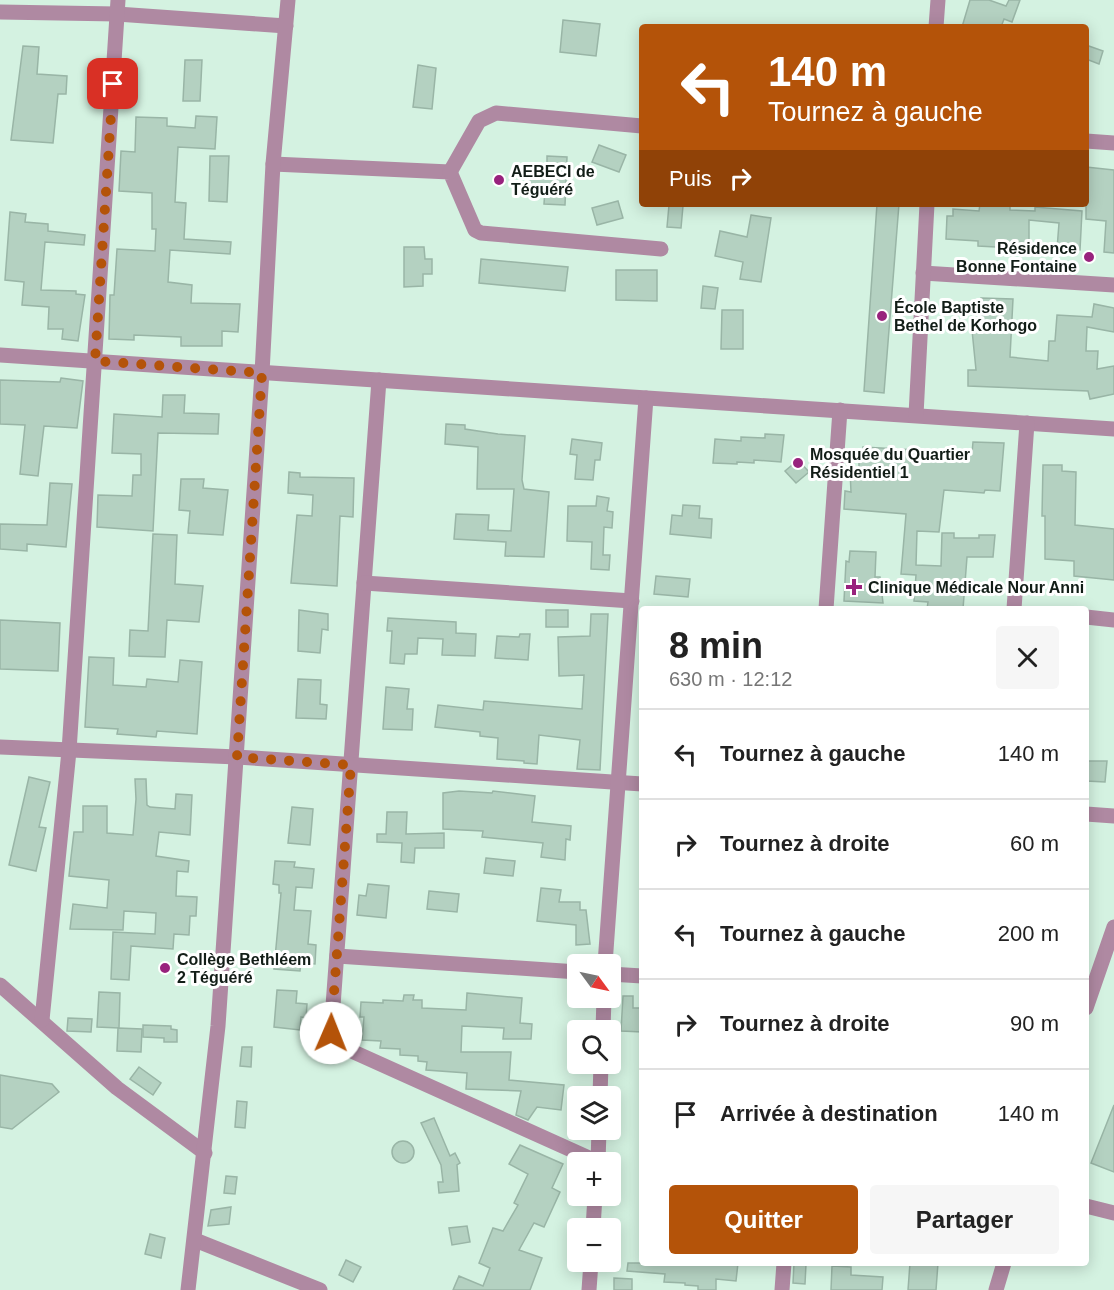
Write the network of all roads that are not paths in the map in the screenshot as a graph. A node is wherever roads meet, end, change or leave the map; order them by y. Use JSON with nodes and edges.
{"nodes":[{"id":1,"x":288,"y":0,"type":"edge"},
{"id":2,"x":938,"y":0,"type":"edge"},
{"id":3,"x":118,"y":7,"type":"edge"},
{"id":4,"x":0,"y":12,"type":"edge"},
{"id":5,"x":936,"y":24,"type":"edge"},
{"id":6,"x":286,"y":26,"type":"junction"},
{"id":7,"x":639,"y":126,"type":"edge"},
{"id":8,"x":1089,"y":141,"type":"edge"},
{"id":9,"x":1114,"y":143,"type":"edge"},
{"id":10,"x":273,"y":164,"type":"junction"},
{"id":11,"x":450,"y":172,"type":"junction"},
{"id":12,"x":927,"y":207,"type":"edge"},
{"id":13,"x":661,"y":249,"type":"dead end"},
{"id":14,"x":923,"y":273,"type":"junction"},
{"id":15,"x":1114,"y":285,"type":"edge"},
{"id":16,"x":0,"y":355,"type":"edge"},
{"id":17,"x":95,"y":361,"type":"junction"},
{"id":18,"x":262,"y":373,"type":"junction"},
{"id":19,"x":378,"y":380,"type":"junction"},
{"id":20,"x":646,"y":398,"type":"junction"},
{"id":21,"x":840,"y":410,"type":"junction"},
{"id":22,"x":916,"y":415,"type":"junction"},
{"id":23,"x":1027,"y":423,"type":"junction"},
{"id":24,"x":1114,"y":429,"type":"edge"},
{"id":25,"x":364,"y":583,"type":"junction"},
{"id":26,"x":632,"y":601,"type":"junction"},
{"id":27,"x":826,"y":606,"type":"edge"},
{"id":28,"x":1014,"y":606,"type":"edge"},
{"id":29,"x":1089,"y":617,"type":"edge"},
{"id":30,"x":1114,"y":620,"type":"edge"},
{"id":31,"x":0,"y":747,"type":"edge"},
{"id":32,"x":69,"y":751,"type":"junction"},
{"id":33,"x":237,"y":757,"type":"junction"},
{"id":34,"x":351,"y":765,"type":"junction"},
{"id":35,"x":618,"y":783,"type":"junction"},
{"id":36,"x":639,"y":784,"type":"edge"},
{"id":37,"x":1089,"y":814,"type":"edge"},
{"id":38,"x":1114,"y":816,"type":"edge"},
{"id":39,"x":1114,"y":927,"type":"edge"},
{"id":40,"x":606,"y":954,"type":"edge"},
{"id":41,"x":337,"y":956,"type":"junction"},
{"id":42,"x":567,"y":971,"type":"edge"},
{"id":43,"x":621,"y":975,"type":"edge"},
{"id":44,"x":639,"y":976,"type":"edge"},
{"id":45,"x":0,"y":984,"type":"edge"},
{"id":46,"x":1089,"y":998,"type":"edge"},
{"id":47,"x":42,"y":1020,"type":"junction"},
{"id":48,"x":576,"y":1152,"type":"edge"},
{"id":49,"x":205,"y":1153,"type":"junction"},
{"id":50,"x":1089,"y":1207,"type":"edge"},
{"id":51,"x":1114,"y":1213,"type":"edge"},
{"id":52,"x":195,"y":1240,"type":"junction"},
{"id":53,"x":784,"y":1266,"type":"edge"},
{"id":54,"x":1003,"y":1266,"type":"edge"},
{"id":55,"x":590,"y":1272,"type":"edge"},
{"id":56,"x":188,"y":1290,"type":"edge"},
{"id":57,"x":320,"y":1290,"type":"edge"},
{"id":58,"x":589,"y":1290,"type":"edge"},
{"id":59,"x":782,"y":1290,"type":"edge"},
{"id":60,"x":996,"y":1290,"type":"edge"}],
"edges":[{"from":1,"to":6,"type":"street"},
{"from":2,"to":5,"type":"street"},
{"from":3,"to":4,"type":"street"},
{"from":3,"to":6,"type":"street"},
{"from":3,"to":17,"type":"street"},
{"from":6,"to":10,"type":"street"},
{"from":7,"to":11,"type":"street"},
{"from":8,"to":9,"type":"street"},
{"from":10,"to":11,"type":"street"},
{"from":10,"to":18,"type":"street"},
{"from":11,"to":13,"type":"street"},
{"from":12,"to":14,"type":"street"},
{"from":14,"to":15,"type":"street"},
{"from":14,"to":22,"type":"street"},
{"from":16,"to":17,"type":"street"},
{"from":17,"to":18,"type":"street"},
{"from":17,"to":32,"type":"street"},
{"from":18,"to":19,"type":"street"},
{"from":18,"to":33,"type":"street"},
{"from":19,"to":20,"type":"street"},
{"from":19,"to":25,"type":"street"},
{"from":20,"to":21,"type":"street"},
{"from":20,"to":26,"type":"street"},
{"from":21,"to":22,"type":"street"},
{"from":21,"to":27,"type":"street"},
{"from":22,"to":23,"type":"street"},
{"from":23,"to":24,"type":"street"},
{"from":23,"to":28,"type":"street"},
{"from":25,"to":26,"type":"street"},
{"from":25,"to":34,"type":"street"},
{"from":26,"to":35,"type":"street"},
{"from":29,"to":30,"type":"street"},
{"from":31,"to":32,"type":"street"},
{"from":32,"to":33,"type":"street"},
{"from":32,"to":47,"type":"street"},
{"from":33,"to":34,"type":"street"},
{"from":33,"to":49,"type":"street"},
{"from":34,"to":35,"type":"street"},
{"from":34,"to":41,"type":"street"},
{"from":35,"to":36,"type":"street"},
{"from":35,"to":40,"type":"street"},
{"from":37,"to":38,"type":"street"},
{"from":39,"to":46,"type":"street"},
{"from":41,"to":42,"type":"street"},
{"from":41,"to":48,"type":"street"},
{"from":43,"to":44,"type":"street"},
{"from":45,"to":47,"type":"street"},
{"from":47,"to":49,"type":"street"},
{"from":49,"to":52,"type":"street"},
{"from":50,"to":51,"type":"street"},
{"from":52,"to":56,"type":"street"},
{"from":52,"to":57,"type":"street"},
{"from":53,"to":59,"type":"street"},
{"from":54,"to":60,"type":"street"},
{"from":55,"to":58,"type":"street"}]}
